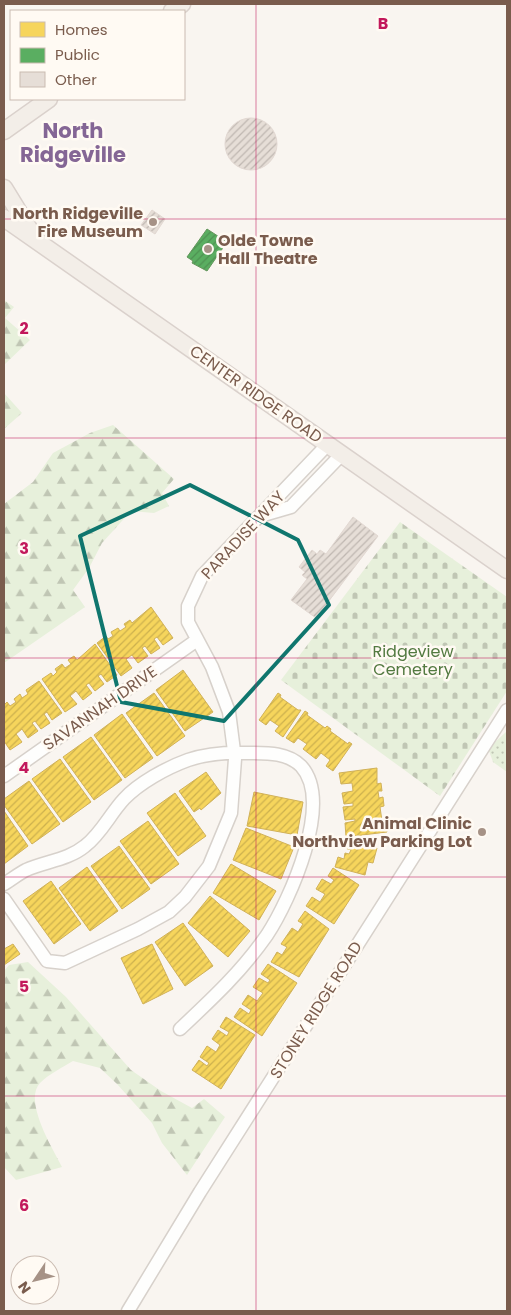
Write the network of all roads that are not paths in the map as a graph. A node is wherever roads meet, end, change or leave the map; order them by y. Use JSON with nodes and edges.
{"nodes":[{"id":1,"x":48,"y":100,"type":"edge"},
{"id":2,"x":5,"y":134,"type":"edge"},
{"id":3,"x":4,"y":188,"type":"edge"},
{"id":4,"x":4,"y":218,"type":"edge"},
{"id":5,"x":38,"y":242,"type":"junction"},
{"id":6,"x":328,"y":444,"type":"junction"},
{"id":7,"x":342,"y":454,"type":"junction"},
{"id":8,"x":260,"y":516,"type":"junction"},
{"id":9,"x":507,"y":570,"type":"edge"},
{"id":10,"x":197,"y":640,"type":"junction"},
{"id":11,"x":507,"y":710,"type":"edge"},
{"id":12,"x":234,"y":752,"type":"junction"},
{"id":13,"x":4,"y":776,"type":"edge"},
{"id":14,"x":4,"y":884,"type":"edge"},
{"id":15,"x":4,"y":900,"type":"edge"},
{"id":16,"x":180,"y":1029,"type":"dead end"},
{"id":17,"x":128,"y":1311,"type":"edge"}],
"edges":[{"from":1,"to":2,"type":"main road"},
{"from":3,"to":5,"type":"main road"},
{"from":4,"to":5,"type":"main road","name":"CENTER RIDGE ROAD"},
{"from":5,"to":6,"type":"main road","name":"CENTER RIDGE ROAD"},
{"from":6,"to":7,"type":"main road","name":"CENTER RIDGE ROAD"},
{"from":6,"to":8,"type":"street","name":"PARADISE WAY"},
{"from":7,"to":8,"type":"street"},
{"from":7,"to":9,"type":"main road","name":"CENTER RIDGE ROAD"},
{"from":8,"to":10,"type":"street","name":"PARADISE WAY"},
{"from":10,"to":12,"type":"street","name":"PARADISE WAY"},
{"from":10,"to":13,"type":"street","name":"SAVANNAH DRIVE"},
{"from":11,"to":17,"type":"street","name":"STONEY RIDGE ROAD"},
{"from":12,"to":14,"type":"street"},
{"from":12,"to":15,"type":"street","name":"PARADISE WAY"},
{"from":12,"to":16,"type":"street"}]}
